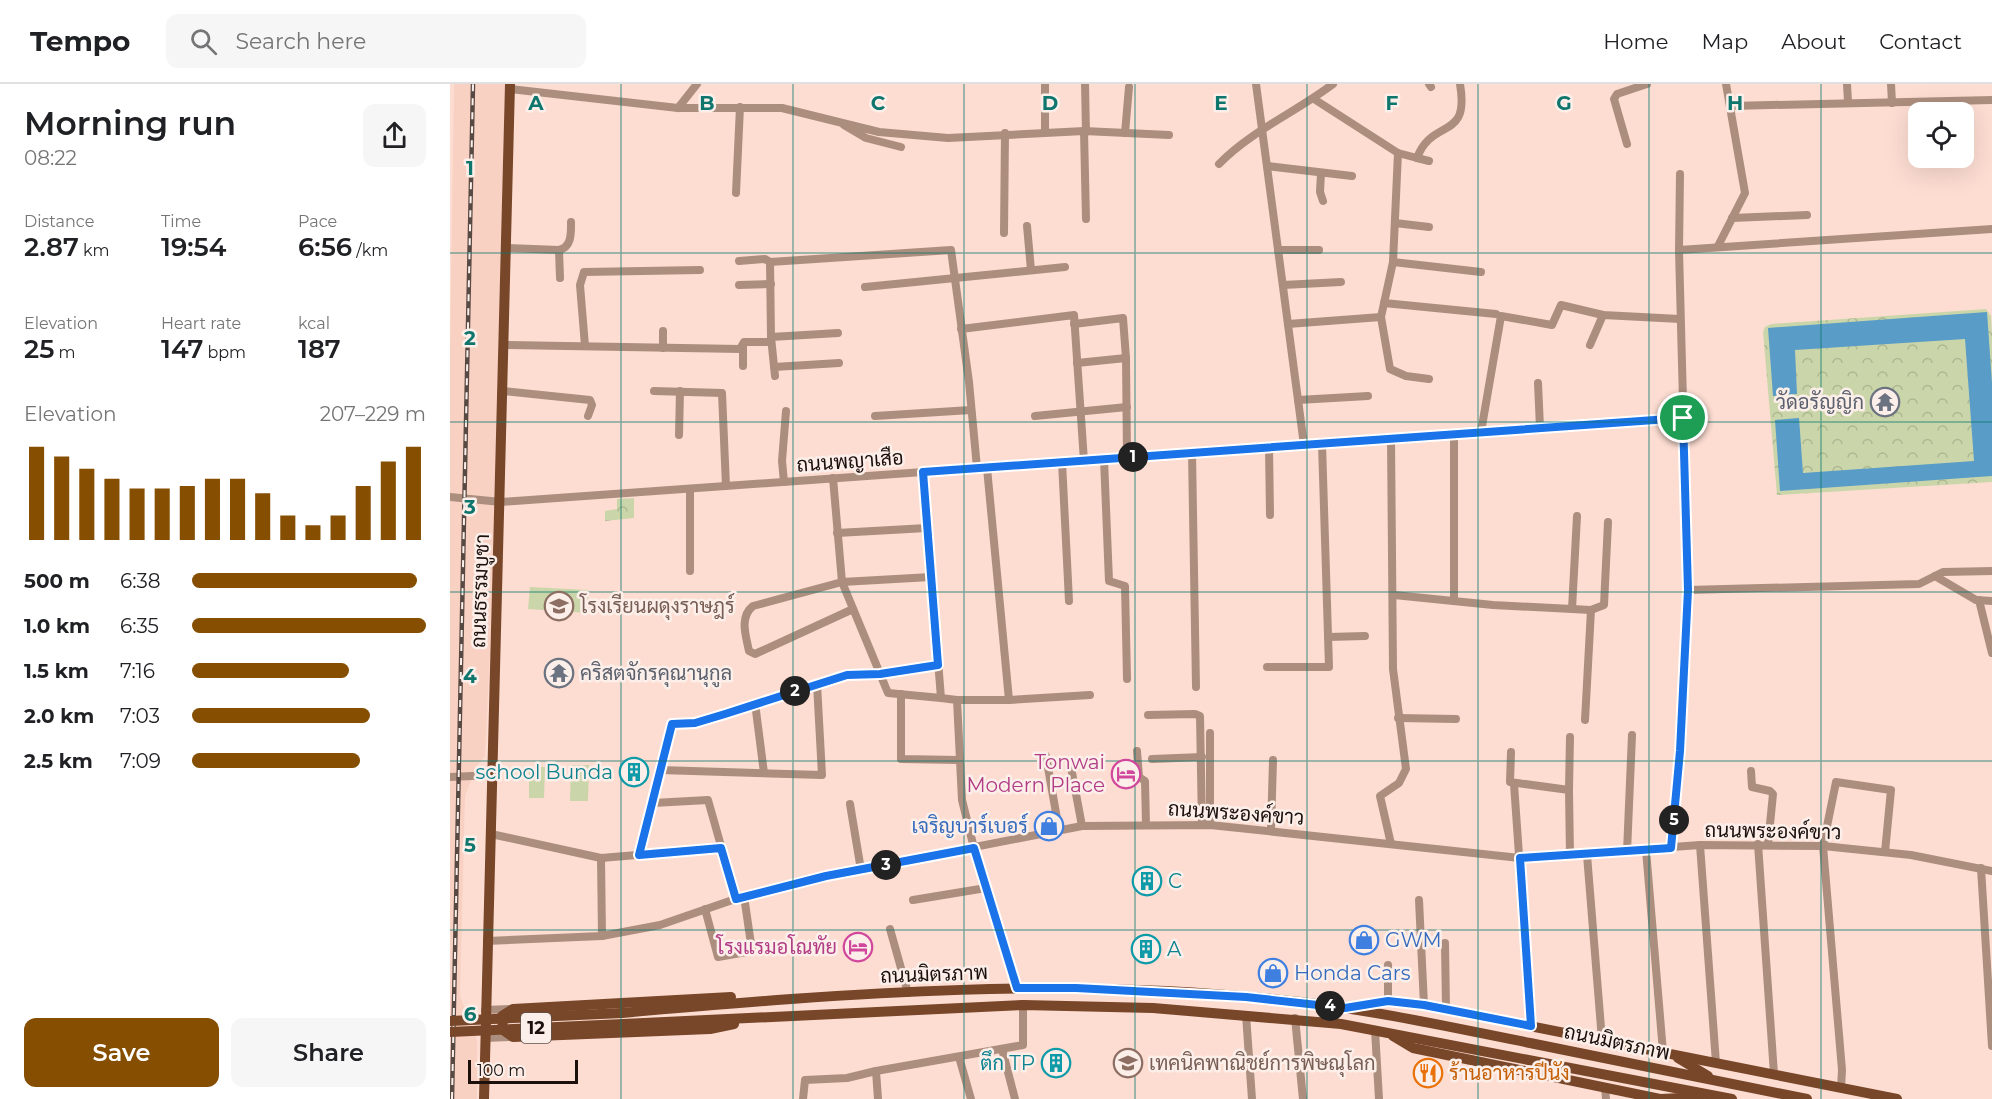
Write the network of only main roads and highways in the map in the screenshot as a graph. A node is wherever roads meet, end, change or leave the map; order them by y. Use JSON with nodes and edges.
{"nodes":[{"id":1,"x":510,"y":87,"type":"edge"},
{"id":2,"x":793,"y":998,"type":"junction"},
{"id":3,"x":1345,"y":1008,"type":"junction"},
{"id":4,"x":773,"y":1017,"type":"junction"},
{"id":5,"x":622,"y":1019,"type":"junction"},
{"id":6,"x":450,"y":1021,"type":"edge"},
{"id":7,"x":1380,"y":1031,"type":"junction"},
{"id":8,"x":450,"y":1032,"type":"edge"},
{"id":9,"x":1666,"y":1053,"type":"junction"},
{"id":10,"x":1718,"y":1082,"type":"junction"},
{"id":11,"x":1606,"y":1093,"type":"edge"},
{"id":12,"x":1715,"y":1096,"type":"junction"},
{"id":13,"x":1880,"y":1096,"type":"junction"},
{"id":14,"x":484,"y":1099,"type":"edge"},
{"id":15,"x":1661,"y":1099,"type":"edge"},
{"id":16,"x":1732,"y":1099,"type":"edge"},
{"id":17,"x":1807,"y":1099,"type":"edge"},
{"id":18,"x":1866,"y":1099,"type":"edge"},
{"id":19,"x":1897,"y":1099,"type":"edge"}],
"edges":[{"from":1,"to":14,"type":"main road","name":"ถนนธรรมบูชา"},
{"from":2,"to":3,"type":"main road","name":"ถนนมิตรภาพ","number":"12"},
{"from":2,"to":4,"type":"main road"},
{"from":2,"to":5,"type":"main road","name":"ถนนมิตรภาพ","number":"12"},
{"from":3,"to":9,"type":"main road"},
{"from":3,"to":10,"type":"main road","name":"ถนนมิตรภาพ","number":"12"},
{"from":4,"to":5,"type":"main road","name":"ถนนมิตรภาพ","number":"12"},
{"from":4,"to":7,"type":"main road","name":"ถนนมิตรภาพ","number":"12"},
{"from":5,"to":6,"type":"main road","name":"ถนนมิตรภาพ","number":"12","bridge":true},
{"from":5,"to":8,"type":"main road","name":"ถนนมิตรภาพ","number":"12","bridge":true},
{"from":7,"to":11,"type":"main road"},
{"from":7,"to":12,"type":"main road","name":"ถนนมิตรภาพ","number":"12"},
{"from":9,"to":10,"type":"main road"},
{"from":9,"to":13,"type":"main road"},
{"from":10,"to":17,"type":"main road","name":"ถนนมิตรภาพ","number":"12"},
{"from":11,"to":15,"type":"main road"},
{"from":12,"to":15,"type":"main road"},
{"from":12,"to":16,"type":"main road","name":"ถนนมิตรภาพ","number":"12"},
{"from":13,"to":18,"type":"main road"},
{"from":13,"to":19,"type":"main road"}]}
